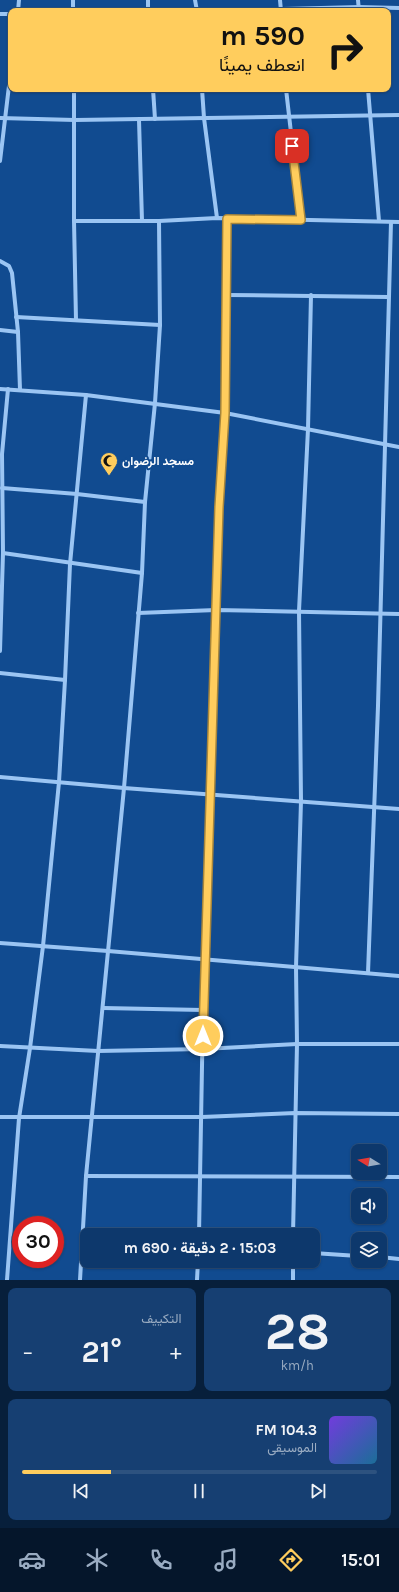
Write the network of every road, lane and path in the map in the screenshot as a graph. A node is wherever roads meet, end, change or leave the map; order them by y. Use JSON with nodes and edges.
{"nodes":[{"id":1,"x":8,"y":85,"type":"edge"},
{"id":2,"x":74,"y":92,"type":"edge"},
{"id":3,"x":153,"y":92,"type":"edge"},
{"id":4,"x":202,"y":92,"type":"edge"},
{"id":5,"x":286,"y":92,"type":"edge"},
{"id":6,"x":368,"y":92,"type":"edge"},
{"id":7,"x":399,"y":115,"type":"edge"},
{"id":8,"x":288,"y":116,"type":"junction"},
{"id":9,"x":372,"y":116,"type":"junction"},
{"id":10,"x":2,"y":118,"type":"edge"},
{"id":11,"x":204,"y":118,"type":"junction"},
{"id":12,"x":75,"y":120,"type":"junction"},
{"id":13,"x":140,"y":120,"type":"junction"},
{"id":14,"x":155,"y":120,"type":"junction"},
{"id":15,"x":0,"y":161,"type":"edge"},
{"id":16,"x":217,"y":218,"type":"junction"},
{"id":17,"x":227,"y":219,"type":"junction"},
{"id":18,"x":301,"y":220,"type":"junction"},
{"id":19,"x":74,"y":221,"type":"junction"},
{"id":20,"x":142,"y":221,"type":"junction"},
{"id":21,"x":159,"y":221,"type":"junction"},
{"id":22,"x":379,"y":221,"type":"junction"},
{"id":23,"x":392,"y":222,"type":"junction"},
{"id":24,"x":399,"y":222,"type":"edge"},
{"id":25,"x":0,"y":261,"type":"edge"},
{"id":26,"x":227,"y":295,"type":"junction"},
{"id":27,"x":311,"y":295,"type":"junction"},
{"id":28,"x":388,"y":298,"type":"junction"},
{"id":29,"x":16,"y":317,"type":"junction"},
{"id":30,"x":76,"y":320,"type":"junction"},
{"id":31,"x":160,"y":325,"type":"junction"},
{"id":32,"x":0,"y":330,"type":"edge"},
{"id":33,"x":18,"y":332,"type":"junction"},
{"id":34,"x":0,"y":389,"type":"edge"},
{"id":35,"x":8,"y":390,"type":"junction"},
{"id":36,"x":20,"y":390,"type":"junction"},
{"id":37,"x":86,"y":394,"type":"junction"},
{"id":38,"x":155,"y":403,"type":"junction"},
{"id":39,"x":225,"y":413,"type":"junction"},
{"id":40,"x":308,"y":429,"type":"junction"},
{"id":41,"x":385,"y":445,"type":"junction"},
{"id":42,"x":399,"y":447,"type":"edge"},
{"id":43,"x":1,"y":454,"type":"edge"},
{"id":44,"x":2,"y":488,"type":"junction"},
{"id":45,"x":77,"y":494,"type":"junction"},
{"id":46,"x":145,"y":502,"type":"junction"},
{"id":47,"x":1,"y":520,"type":"edge"},
{"id":48,"x":3,"y":553,"type":"junction"},
{"id":49,"x":70,"y":564,"type":"junction"},
{"id":50,"x":142,"y":573,"type":"junction"},
{"id":51,"x":1,"y":586,"type":"edge"},
{"id":52,"x":216,"y":610,"type":"junction"},
{"id":53,"x":300,"y":611,"type":"junction"},
{"id":54,"x":138,"y":613,"type":"junction"},
{"id":55,"x":380,"y":613,"type":"junction"},
{"id":56,"x":399,"y":614,"type":"edge"},
{"id":57,"x":0,"y":651,"type":"edge"},
{"id":58,"x":0,"y":673,"type":"edge"},
{"id":59,"x":65,"y":680,"type":"junction"},
{"id":60,"x":0,"y":776,"type":"edge"},
{"id":61,"x":59,"y":782,"type":"junction"},
{"id":62,"x":124,"y":788,"type":"junction"},
{"id":63,"x":211,"y":794,"type":"junction"},
{"id":64,"x":300,"y":801,"type":"junction"},
{"id":65,"x":374,"y":807,"type":"junction"},
{"id":66,"x":399,"y":808,"type":"edge"},
{"id":67,"x":0,"y":943,"type":"edge"},
{"id":68,"x":43,"y":946,"type":"junction"},
{"id":69,"x":108,"y":951,"type":"junction"},
{"id":70,"x":205,"y":960,"type":"junction"},
{"id":71,"x":296,"y":967,"type":"junction"},
{"id":72,"x":368,"y":973,"type":"junction"},
{"id":73,"x":399,"y":976,"type":"edge"},
{"id":74,"x":102,"y":1008,"type":"junction"},
{"id":75,"x":203,"y":1010,"type":"junction"},
{"id":76,"x":297,"y":1044,"type":"junction"},
{"id":77,"x":399,"y":1044,"type":"edge"},
{"id":78,"x":0,"y":1046,"type":"edge"},
{"id":79,"x":30,"y":1048,"type":"junction"},
{"id":80,"x":203,"y":1049,"type":"junction"},
{"id":81,"x":98,"y":1051,"type":"junction"},
{"id":82,"x":295,"y":1113,"type":"junction"},
{"id":83,"x":399,"y":1114,"type":"edge"},
{"id":84,"x":0,"y":1117,"type":"edge"},
{"id":85,"x":202,"y":1117,"type":"junction"},
{"id":86,"x":18,"y":1118,"type":"junction"},
{"id":87,"x":91,"y":1118,"type":"junction"},
{"id":88,"x":86,"y":1176,"type":"junction"},
{"id":89,"x":294,"y":1177,"type":"junction"},
{"id":90,"x":399,"y":1177,"type":"edge"},
{"id":91,"x":200,"y":1178,"type":"junction"},
{"id":92,"x":82,"y":1228,"type":"edge"},
{"id":93,"x":199,"y":1228,"type":"edge"},
{"id":94,"x":293,"y":1228,"type":"edge"},
{"id":95,"x":320,"y":1253,"type":"edge"},
{"id":96,"x":351,"y":1256,"type":"edge"},
{"id":97,"x":387,"y":1258,"type":"edge"},
{"id":98,"x":399,"y":1259,"type":"edge"},
{"id":99,"x":80,"y":1268,"type":"edge"},
{"id":100,"x":198,"y":1268,"type":"edge"},
{"id":101,"x":293,"y":1268,"type":"edge"},
{"id":102,"x":7,"y":1280,"type":"edge"},
{"id":103,"x":80,"y":1280,"type":"edge"},
{"id":104,"x":197,"y":1280,"type":"edge"},
{"id":105,"x":293,"y":1280,"type":"edge"}],
"edges":[{"from":1,"to":10,"type":"street"},
{"from":2,"to":12,"type":"street"},
{"from":3,"to":14,"type":"street"},
{"from":4,"to":11,"type":"street"},
{"from":5,"to":8,"type":"street"},
{"from":6,"to":9,"type":"street"},
{"from":7,"to":9,"type":"street"},
{"from":8,"to":9,"type":"street"},
{"from":8,"to":11,"type":"street"},
{"from":8,"to":18,"type":"street"},
{"from":9,"to":22,"type":"street"},
{"from":10,"to":12,"type":"street"},
{"from":10,"to":15,"type":"street"},
{"from":11,"to":14,"type":"street"},
{"from":11,"to":16,"type":"street"},
{"from":12,"to":13,"type":"street"},
{"from":12,"to":19,"type":"street"},
{"from":13,"to":14,"type":"street"},
{"from":13,"to":20,"type":"street"},
{"from":16,"to":17,"type":"street"},
{"from":16,"to":21,"type":"street"},
{"from":17,"to":18,"type":"street"},
{"from":17,"to":26,"type":"street"},
{"from":18,"to":22,"type":"street"},
{"from":19,"to":20,"type":"street"},
{"from":19,"to":30,"type":"street"},
{"from":20,"to":21,"type":"street"},
{"from":21,"to":31,"type":"street"},
{"from":22,"to":23,"type":"street"},
{"from":23,"to":24,"type":"street"},
{"from":23,"to":28,"type":"street"},
{"from":25,"to":29,"type":"street"},
{"from":26,"to":27,"type":"street"},
{"from":26,"to":39,"type":"street"},
{"from":27,"to":28,"type":"street"},
{"from":27,"to":40,"type":"street"},
{"from":28,"to":41,"type":"street"},
{"from":29,"to":30,"type":"street"},
{"from":29,"to":33,"type":"street"},
{"from":30,"to":31,"type":"street"},
{"from":31,"to":38,"type":"street"},
{"from":32,"to":33,"type":"street"},
{"from":33,"to":36,"type":"street"},
{"from":34,"to":35,"type":"street"},
{"from":35,"to":36,"type":"street"},
{"from":35,"to":43,"type":"street"},
{"from":36,"to":37,"type":"street"},
{"from":37,"to":38,"type":"street"},
{"from":37,"to":45,"type":"street"},
{"from":38,"to":39,"type":"street"},
{"from":38,"to":46,"type":"street"},
{"from":39,"to":40,"type":"street"},
{"from":39,"to":52,"type":"street"},
{"from":40,"to":41,"type":"street"},
{"from":40,"to":53,"type":"street"},
{"from":41,"to":42,"type":"street"},
{"from":41,"to":55,"type":"street"},
{"from":43,"to":44,"type":"street"},
{"from":44,"to":45,"type":"street"},
{"from":44,"to":47,"type":"street"},
{"from":45,"to":46,"type":"street"},
{"from":45,"to":49,"type":"street"},
{"from":46,"to":50,"type":"street"},
{"from":47,"to":48,"type":"street"},
{"from":48,"to":49,"type":"street"},
{"from":48,"to":51,"type":"street"},
{"from":49,"to":50,"type":"street"},
{"from":49,"to":59,"type":"street"},
{"from":50,"to":54,"type":"street"},
{"from":51,"to":57,"type":"street"},
{"from":52,"to":53,"type":"street"},
{"from":52,"to":54,"type":"street"},
{"from":52,"to":63,"type":"street"},
{"from":53,"to":55,"type":"street"},
{"from":53,"to":64,"type":"street"},
{"from":54,"to":62,"type":"street"},
{"from":55,"to":56,"type":"street"},
{"from":55,"to":65,"type":"street"},
{"from":58,"to":59,"type":"street"},
{"from":59,"to":61,"type":"street"},
{"from":60,"to":61,"type":"street"},
{"from":61,"to":62,"type":"street"},
{"from":61,"to":68,"type":"street"},
{"from":62,"to":63,"type":"street"},
{"from":62,"to":69,"type":"street"},
{"from":63,"to":64,"type":"street"},
{"from":63,"to":70,"type":"street"},
{"from":64,"to":65,"type":"street"},
{"from":64,"to":71,"type":"street"},
{"from":65,"to":66,"type":"street"},
{"from":65,"to":72,"type":"street"},
{"from":67,"to":68,"type":"street"},
{"from":68,"to":69,"type":"street"},
{"from":68,"to":79,"type":"street"},
{"from":69,"to":70,"type":"street"},
{"from":69,"to":74,"type":"street"},
{"from":70,"to":71,"type":"street"},
{"from":70,"to":75,"type":"street"},
{"from":71,"to":72,"type":"street"},
{"from":71,"to":76,"type":"street"},
{"from":72,"to":73,"type":"street"},
{"from":74,"to":75,"type":"street"},
{"from":74,"to":81,"type":"street"},
{"from":75,"to":80,"type":"street"},
{"from":76,"to":77,"type":"street"},
{"from":76,"to":80,"type":"street"},
{"from":76,"to":82,"type":"street"},
{"from":78,"to":79,"type":"street"},
{"from":79,"to":81,"type":"street"},
{"from":79,"to":86,"type":"street"},
{"from":80,"to":81,"type":"street"},
{"from":80,"to":85,"type":"street"},
{"from":81,"to":87,"type":"street"},
{"from":82,"to":83,"type":"street"},
{"from":82,"to":85,"type":"street"},
{"from":82,"to":89,"type":"street"},
{"from":84,"to":86,"type":"street"},
{"from":85,"to":87,"type":"street"},
{"from":85,"to":91,"type":"street"},
{"from":86,"to":87,"type":"street"},
{"from":86,"to":102,"type":"street"},
{"from":87,"to":88,"type":"street"},
{"from":88,"to":91,"type":"street"},
{"from":88,"to":92,"type":"street"},
{"from":89,"to":90,"type":"street"},
{"from":89,"to":91,"type":"street"},
{"from":89,"to":94,"type":"street"},
{"from":91,"to":93,"type":"street"},
{"from":95,"to":96,"type":"street"},
{"from":97,"to":98,"type":"street"},
{"from":99,"to":103,"type":"street"},
{"from":100,"to":104,"type":"street"},
{"from":101,"to":105,"type":"street"}]}
